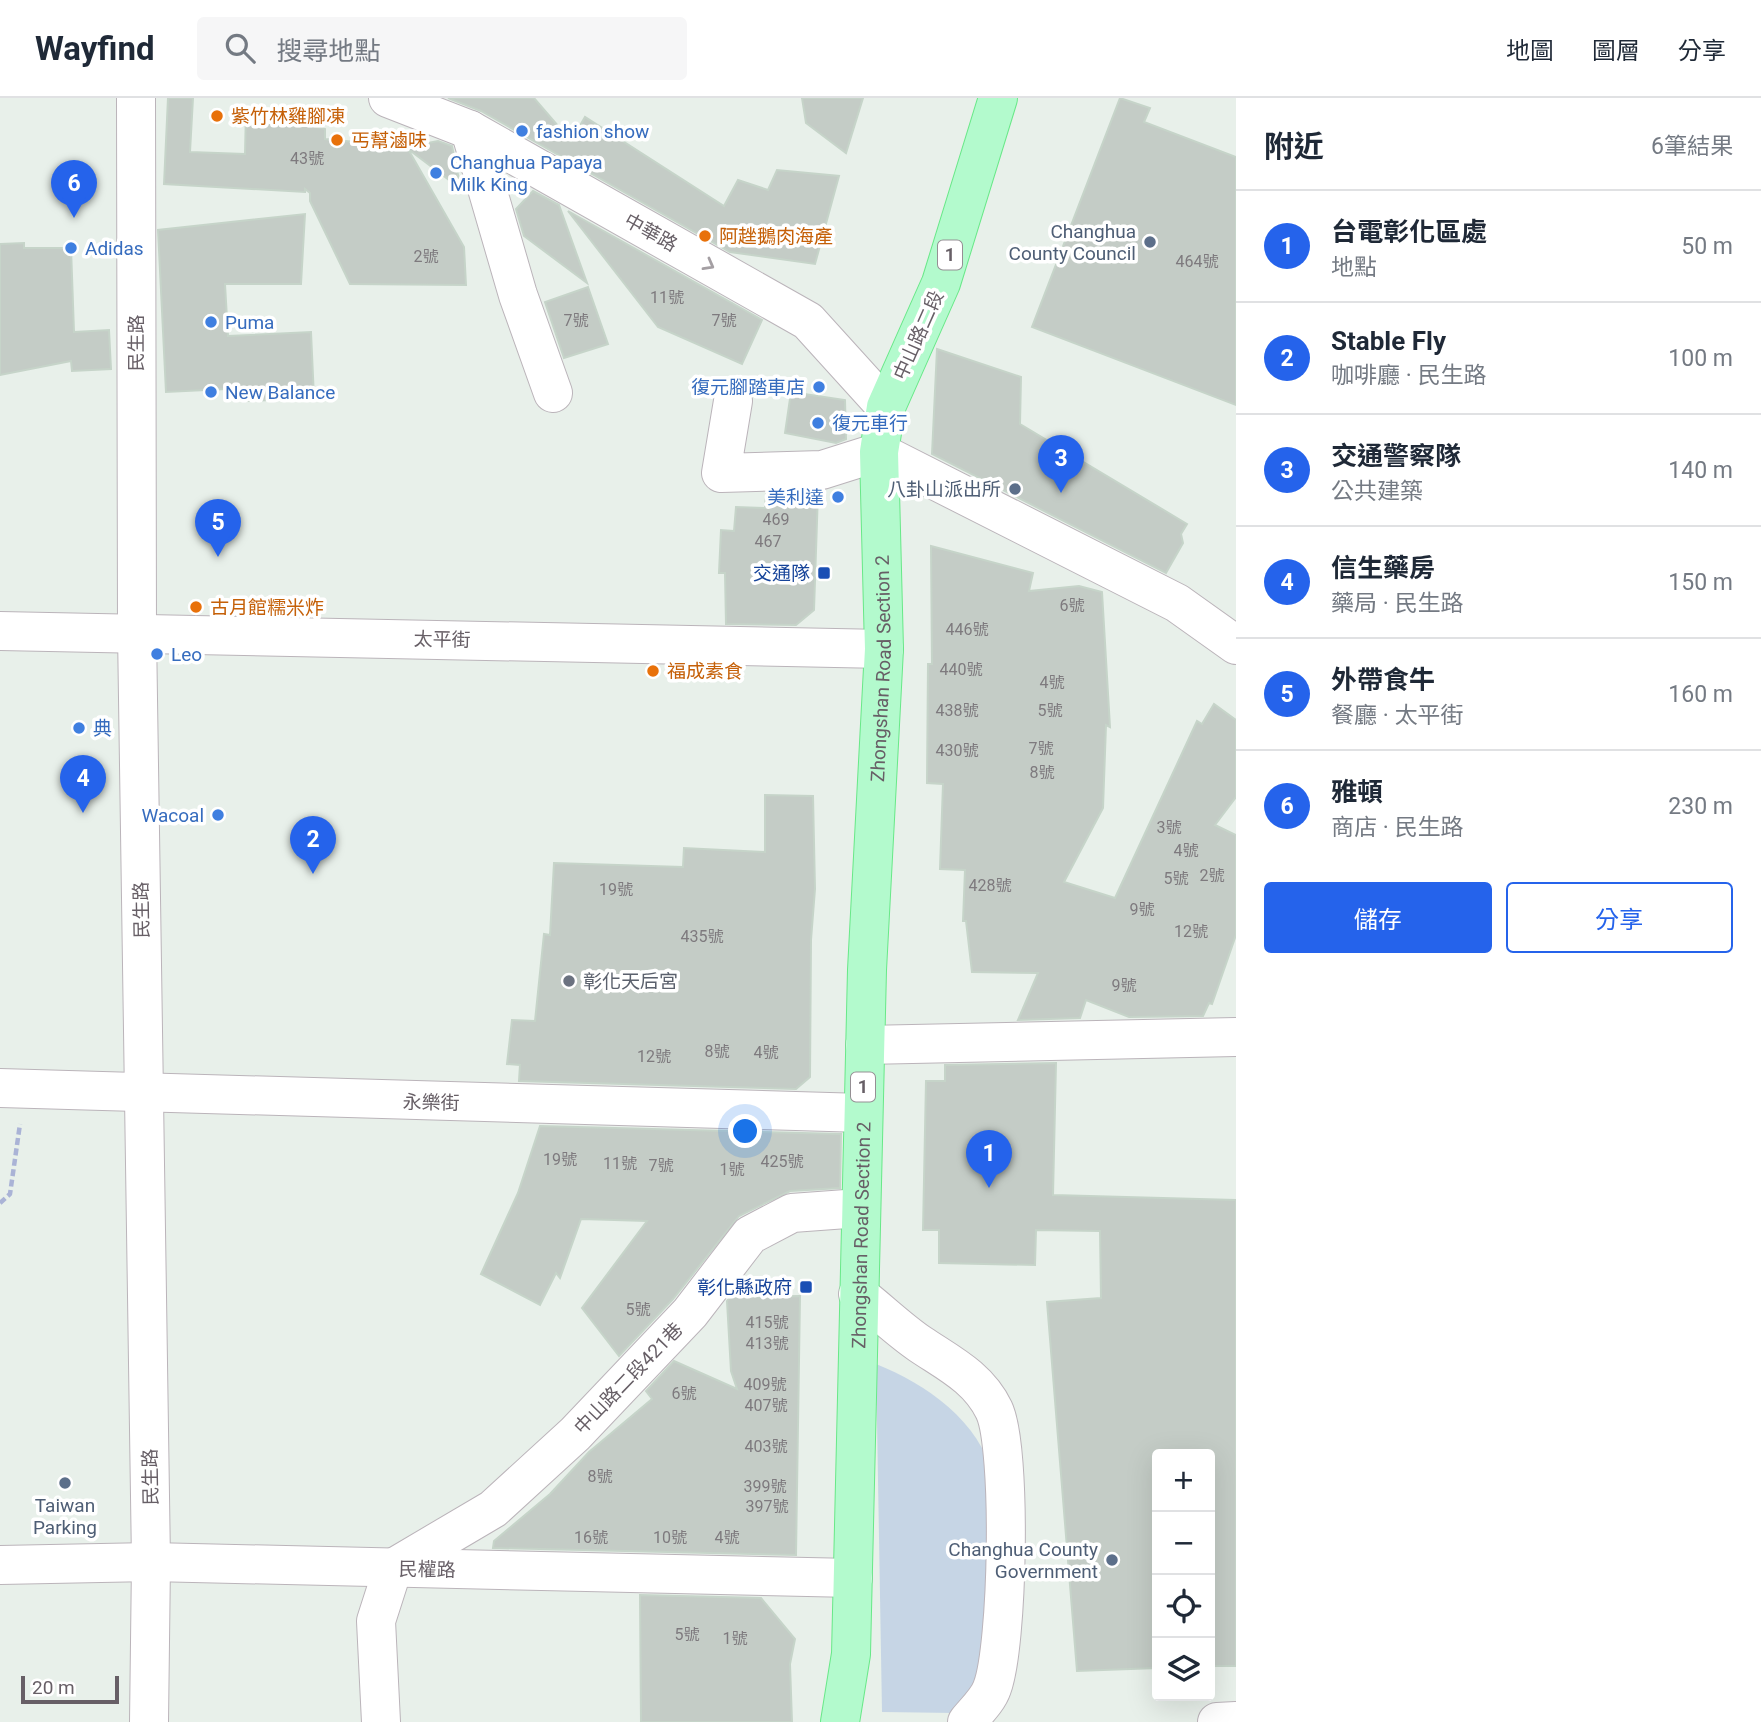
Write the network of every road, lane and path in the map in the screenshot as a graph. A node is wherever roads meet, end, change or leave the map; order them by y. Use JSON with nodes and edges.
{"nodes":[{"id":1,"x":136,"y":98,"type":"edge"},
{"id":2,"x":388,"y":98,"type":"edge"},
{"id":3,"x":998,"y":98,"type":"edge"},
{"id":4,"x":470,"y":130,"type":"junction"},
{"id":5,"x":552,"y":393,"type":"dead end"},
{"id":6,"x":733,"y":401,"type":"dead end"},
{"id":7,"x":886,"y":407,"type":"junction"},
{"id":8,"x":878,"y":452,"type":"junction"},
{"id":9,"x":0,"y":631,"type":"edge"},
{"id":10,"x":137,"y":632,"type":"junction"},
{"id":11,"x":1236,"y":645,"type":"edge"},
{"id":12,"x":884,"y":649,"type":"junction"},
{"id":13,"x":1236,"y":1037,"type":"edge"},
{"id":14,"x":865,"y":1045,"type":"junction"},
{"id":15,"x":12,"y":1088,"type":"edge"},
{"id":16,"x":145,"y":1094,"type":"junction"},
{"id":17,"x":863,"y":1113,"type":"junction"},
{"id":18,"x":0,"y":1203,"type":"edge"},
{"id":19,"x":860,"y":1208,"type":"junction"},
{"id":20,"x":858,"y":1294,"type":"junction"},
{"id":21,"x":151,"y":1562,"type":"junction"},
{"id":22,"x":0,"y":1565,"type":"edge"},
{"id":23,"x":393,"y":1568,"type":"junction"},
{"id":24,"x":853,"y":1578,"type":"junction"},
{"id":25,"x":1236,"y":1721,"type":"edge"},
{"id":26,"x":149,"y":1722,"type":"edge"},
{"id":27,"x":381,"y":1722,"type":"edge"},
{"id":28,"x":840,"y":1722,"type":"edge"},
{"id":29,"x":967,"y":1722,"type":"edge"},
{"id":30,"x":1217,"y":1722,"type":"edge"}],
"edges":[{"from":1,"to":10,"type":"street","name":"民生路"},
{"from":2,"to":4,"type":"street","name":"中華路"},
{"from":3,"to":7,"type":"main road","name":"中山路二段","number":"1"},
{"from":4,"to":5,"type":"street"},
{"from":4,"to":7,"type":"street","name":"中華路","one_way":true},
{"from":6,"to":8,"type":"street"},
{"from":7,"to":8,"type":"main road","name":"中山路二段","number":"1"},
{"from":8,"to":11,"type":"street"},
{"from":8,"to":12,"type":"main road","name":"Zhongshan Road Section 2","number":"1"},
{"from":9,"to":10,"type":"street","name":"太平街"},
{"from":10,"to":12,"type":"street","name":"太平街"},
{"from":10,"to":16,"type":"street","name":"民生路"},
{"from":12,"to":14,"type":"main road","name":"Zhongshan Road Section 2","number":"1"},
{"from":13,"to":14,"type":"street"},
{"from":14,"to":17,"type":"main road","name":"Zhongshan Road Section 2","number":"1"},
{"from":15,"to":16,"type":"street","name":"永樂街"},
{"from":15,"to":18,"type":"path"},
{"from":16,"to":17,"type":"street","name":"永樂街"},
{"from":16,"to":21,"type":"street","name":"民生路"},
{"from":17,"to":19,"type":"main road","name":"Zhongshan Road Section 2","number":"1"},
{"from":19,"to":20,"type":"main road","name":"Zhongshan Road Section 2","number":"1"},
{"from":19,"to":23,"type":"street","name":"中山路二段421巷"},
{"from":20,"to":24,"type":"main road","name":"Zhongshan Road Section 2","number":"1"},
{"from":20,"to":29,"type":"street"},
{"from":21,"to":22,"type":"street","name":"民權路"},
{"from":21,"to":23,"type":"street","name":"民權路"},
{"from":21,"to":26,"type":"street","name":"民生路"},
{"from":23,"to":24,"type":"street","name":"民權路"},
{"from":23,"to":27,"type":"street"},
{"from":24,"to":28,"type":"main road","name":"Zhongshan Road Section 2","number":"1"},
{"from":25,"to":30,"type":"street"}]}
